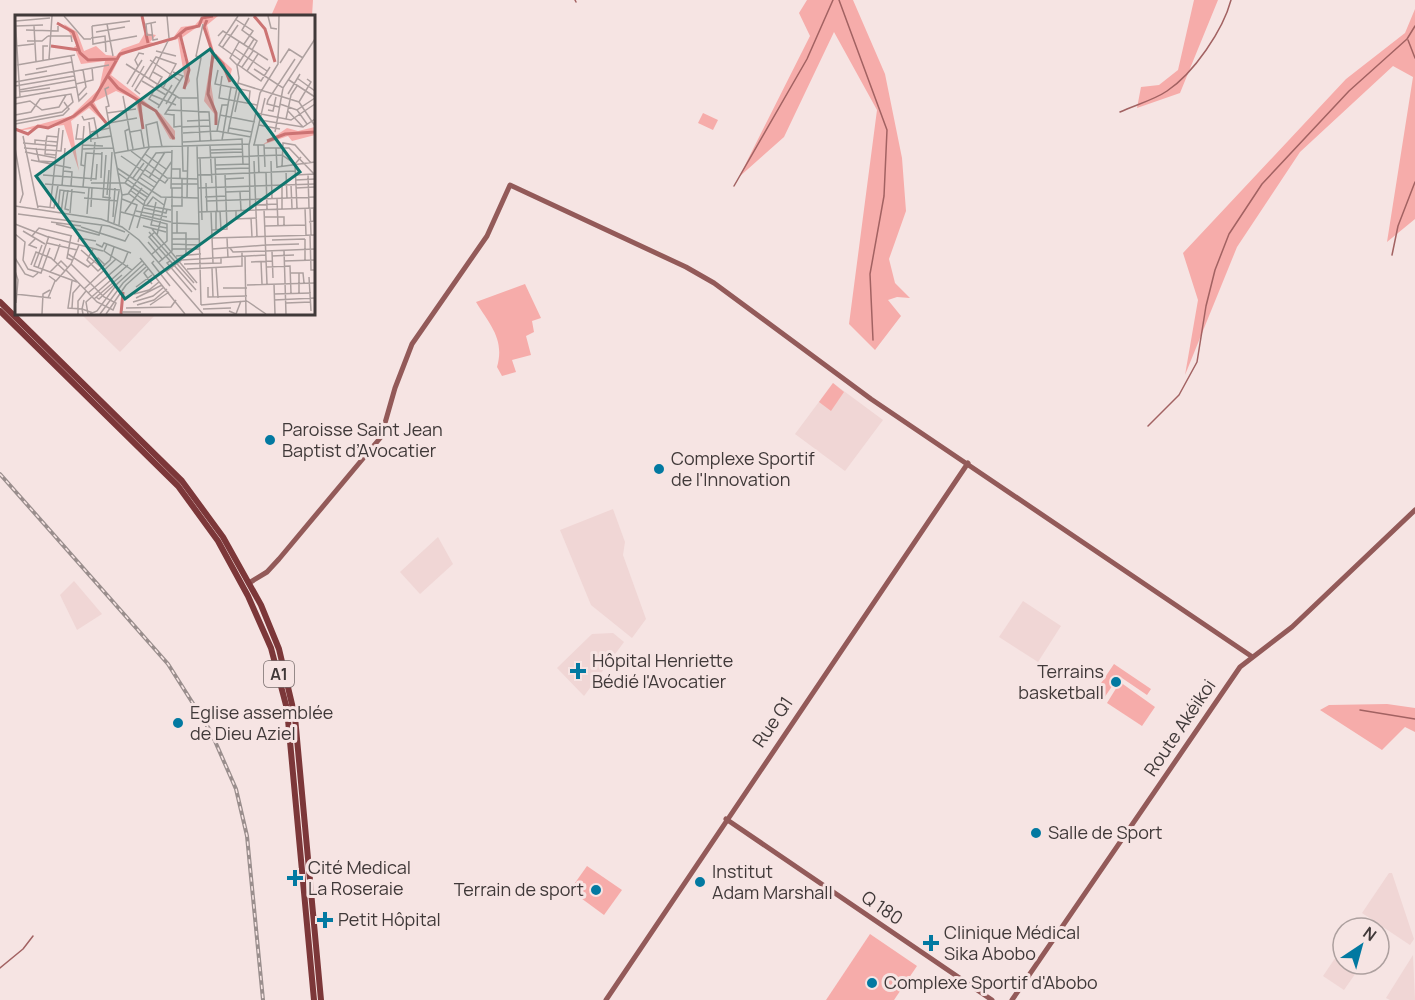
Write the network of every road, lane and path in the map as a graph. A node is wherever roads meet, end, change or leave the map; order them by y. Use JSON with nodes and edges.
{"nodes":[{"id":1,"x":0,"y":302,"type":"edge"},
{"id":2,"x":0,"y":311,"type":"edge"},
{"id":3,"x":968,"y":463,"type":"junction"},
{"id":4,"x":1415,"y":510,"type":"edge"},
{"id":5,"x":249,"y":583,"type":"junction"},
{"id":6,"x":1251,"y":656,"type":"junction"},
{"id":7,"x":726,"y":819,"type":"junction"},
{"id":8,"x":314,"y":1000,"type":"edge"},
{"id":9,"x":321,"y":1000,"type":"edge"},
{"id":10,"x":606,"y":1000,"type":"edge"},
{"id":11,"x":992,"y":1000,"type":"edge"},
{"id":12,"x":1012,"y":1000,"type":"edge"}],
"edges":[{"from":1,"to":5,"type":"main road","number":"A1"},
{"from":2,"to":8,"type":"main road","number":"A1"},
{"from":3,"to":5,"type":"street"},
{"from":3,"to":6,"type":"street"},
{"from":3,"to":7,"type":"street","name":"Rue Q1"},
{"from":4,"to":6,"type":"street","name":"Route Akéikoi"},
{"from":5,"to":9,"type":"main road","number":"A1"},
{"from":6,"to":12,"type":"street","name":"Route Akéikoi"},
{"from":7,"to":10,"type":"street","name":"Rue Q1"},
{"from":7,"to":11,"type":"street","name":"Q 180"}]}
